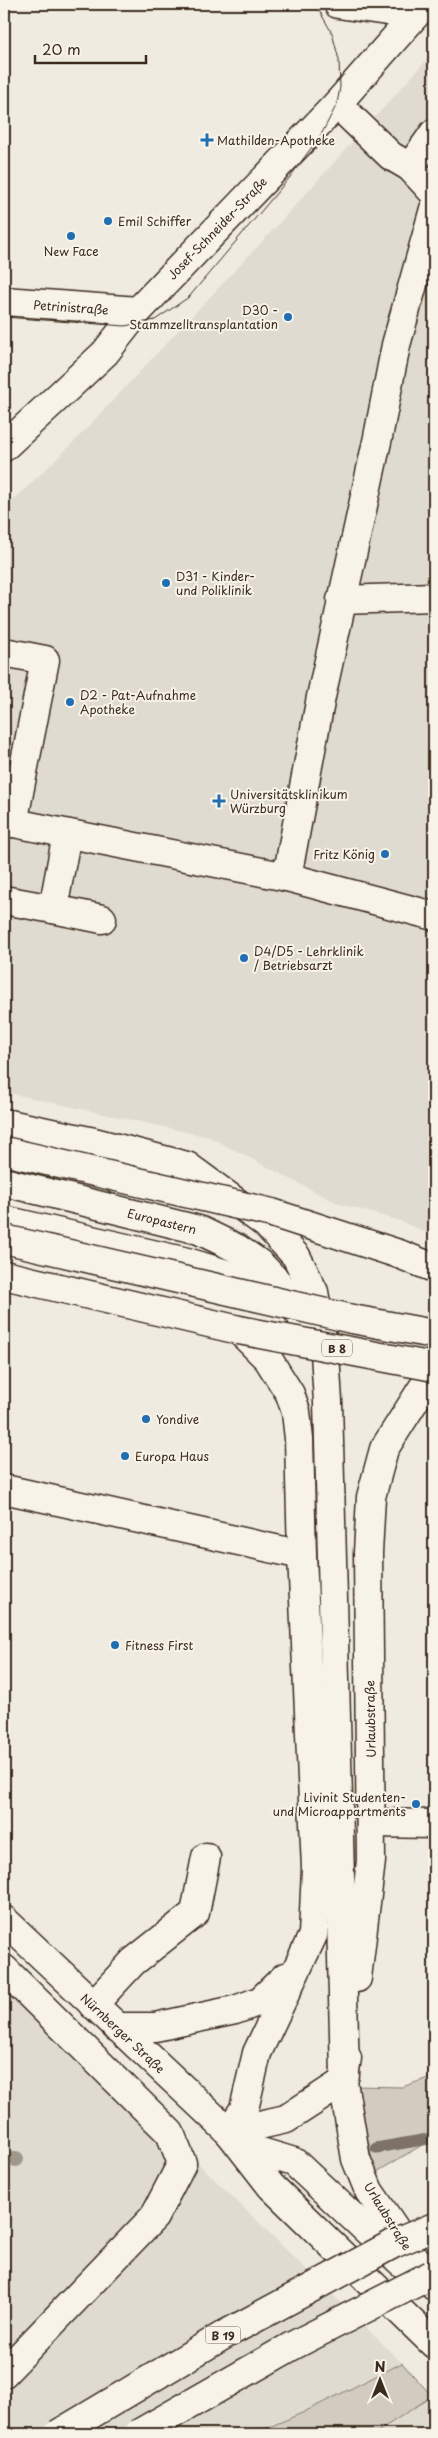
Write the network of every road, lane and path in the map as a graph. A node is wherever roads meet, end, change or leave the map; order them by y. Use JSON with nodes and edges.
{"nodes":[{"id":1,"x":338,"y":4,"type":"edge"},
{"id":2,"x":420,"y":9,"type":"edge"},
{"id":3,"x":338,"y":104,"type":"junction"},
{"id":4,"x":434,"y":133,"type":"edge"},
{"id":5,"x":410,"y":167,"type":"junction"},
{"id":6,"x":434,"y":193,"type":"edge"},
{"id":7,"x":434,"y":209,"type":"edge"},
{"id":8,"x":4,"y":301,"type":"edge"},
{"id":9,"x":4,"y":317,"type":"edge"},
{"id":10,"x":131,"y":319,"type":"junction"},
{"id":11,"x":4,"y":447,"type":"edge"},
{"id":12,"x":434,"y":597,"type":"edge"},
{"id":13,"x":341,"y":600,"type":"junction"},
{"id":14,"x":4,"y":652,"type":"edge"},
{"id":15,"x":8,"y":822,"type":"edge"},
{"id":16,"x":67,"y":834,"type":"junction"},
{"id":17,"x":287,"y":877,"type":"junction"},
{"id":18,"x":4,"y":900,"type":"edge"},
{"id":19,"x":53,"y":909,"type":"junction"},
{"id":20,"x":434,"y":916,"type":"edge"},
{"id":21,"x":102,"y":918,"type":"dead end"},
{"id":22,"x":4,"y":1123,"type":"edge"},
{"id":23,"x":4,"y":1151,"type":"edge"},
{"id":24,"x":4,"y":1182,"type":"edge"},
{"id":25,"x":4,"y":1220,"type":"edge"},
{"id":26,"x":4,"y":1239,"type":"edge"},
{"id":27,"x":434,"y":1268,"type":"edge"},
{"id":28,"x":4,"y":1275,"type":"edge"},
{"id":29,"x":4,"y":1289,"type":"edge"},
{"id":30,"x":126,"y":1302,"type":"junction"},
{"id":31,"x":296,"y":1306,"type":"junction"},
{"id":32,"x":239,"y":1330,"type":"junction"},
{"id":33,"x":434,"y":1334,"type":"edge"},
{"id":34,"x":325,"y":1353,"type":"junction"},
{"id":35,"x":434,"y":1367,"type":"edge"},
{"id":36,"x":434,"y":1379,"type":"edge"},
{"id":37,"x":328,"y":1402,"type":"joint"},
{"id":38,"x":4,"y":1489,"type":"edge"},
{"id":39,"x":302,"y":1555,"type":"junction"},
{"id":40,"x":378,"y":1824,"type":"junction"},
{"id":41,"x":434,"y":1824,"type":"edge"},
{"id":42,"x":206,"y":1857,"type":"dead end"},
{"id":43,"x":4,"y":1920,"type":"edge"},
{"id":44,"x":306,"y":1953,"type":"junction"},
{"id":45,"x":4,"y":1969,"type":"edge"},
{"id":46,"x":93,"y":2004,"type":"junction"},
{"id":47,"x":116,"y":2027,"type":"junction"},
{"id":48,"x":344,"y":2078,"type":"junction"},
{"id":49,"x":235,"y":2139,"type":"junction"},
{"id":50,"x":434,"y":2210,"type":"edge"},
{"id":51,"x":434,"y":2227,"type":"edge"},
{"id":52,"x":392,"y":2244,"type":"junction"},
{"id":53,"x":433,"y":2285,"type":"edge"},
{"id":54,"x":434,"y":2344,"type":"edge"},
{"id":55,"x":4,"y":2373,"type":"edge"},
{"id":56,"x":58,"y":2434,"type":"edge"},
{"id":57,"x":138,"y":2434,"type":"edge"}],
"edges":[{"from":1,"to":2,"type":"main road"},
{"from":2,"to":3,"type":"main road","name":"Josef-Schneider-Straße"},
{"from":3,"to":5,"type":"main road"},
{"from":3,"to":10,"type":"main road","name":"Josef-Schneider-Straße"},
{"from":4,"to":5,"type":"main road"},
{"from":5,"to":6,"type":"main road"},
{"from":7,"to":13,"type":"main road"},
{"from":8,"to":10,"type":"main road","name":"Petrinistraße"},
{"from":9,"to":10,"type":"main road","name":"Petrinistraße"},
{"from":10,"to":11,"type":"main road","name":"Josef-Schneider-Straße"},
{"from":12,"to":13,"type":"main road"},
{"from":13,"to":17,"type":"main road"},
{"from":14,"to":15,"type":"main road"},
{"from":15,"to":16,"type":"main road"},
{"from":16,"to":17,"type":"main road"},
{"from":16,"to":19,"type":"main road"},
{"from":17,"to":20,"type":"main road"},
{"from":18,"to":19,"type":"main road"},
{"from":19,"to":21,"type":"main road"},
{"from":22,"to":34,"type":"main road","name":"Europastern"},
{"from":23,"to":27,"type":"main road","bridge":true},
{"from":24,"to":31,"type":"main road","name":"Europastern"},
{"from":25,"to":31,"type":"main road"},
{"from":26,"to":33,"type":"main road","bridge":true},
{"from":28,"to":30,"type":"main road","number":"B 8"},
{"from":29,"to":30,"type":"main road"},
{"from":30,"to":32,"type":"main road","number":"B 8"},
{"from":31,"to":34,"type":"main road","name":"Europastern"},
{"from":32,"to":35,"type":"main road","number":"B 8","bridge":true},
{"from":32,"to":39,"type":"main road"},
{"from":34,"to":37,"type":"main road","name":"Europastern"},
{"from":36,"to":40,"type":"main road","name":"Urlaubstraße"},
{"from":37,"to":48,"type":"main road","name":"Urlaubstraße"},
{"from":38,"to":39,"type":"main road"},
{"from":39,"to":44,"type":"main road"},
{"from":40,"to":41,"type":"main road"},
{"from":40,"to":48,"type":"main road","name":"Urlaubstraße"},
{"from":42,"to":46,"type":"main road"},
{"from":43,"to":46,"type":"main road","name":"Nürnberger Straße"},
{"from":44,"to":47,"type":"main road"},
{"from":44,"to":49,"type":"main road"},
{"from":45,"to":55,"type":"main road"},
{"from":46,"to":47,"type":"main road","name":"Nürnberger Straße"},
{"from":47,"to":49,"type":"main road","name":"Nürnberger Straße"},
{"from":48,"to":49,"type":"main road"},
{"from":48,"to":53,"type":"main road","name":"Urlaubstraße"},
{"from":49,"to":53,"type":"main road","name":"Nürnberger Straße"},
{"from":49,"to":54,"type":"main road","name":"Nürnberger Straße"},
{"from":50,"to":52,"type":"main road","number":"B 19"},
{"from":51,"to":52,"type":"main road","number":"B 19","bridge":true},
{"from":52,"to":56,"type":"main road","number":"B 19","bridge":true},
{"from":53,"to":57,"type":"main road","bridge":true}]}
